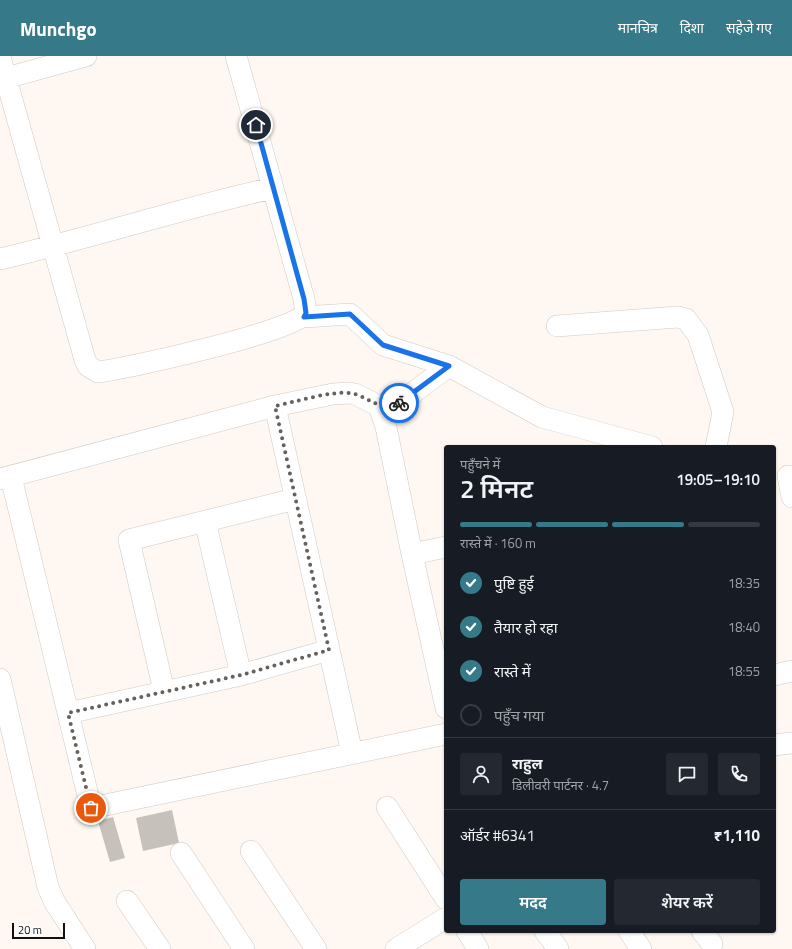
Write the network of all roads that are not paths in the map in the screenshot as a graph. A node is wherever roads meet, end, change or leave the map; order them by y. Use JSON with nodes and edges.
{"nodes":[{"id":1,"x":86,"y":56,"type":"edge"},
{"id":2,"x":236,"y":56,"type":"edge"},
{"id":3,"x":0,"y":57,"type":"edge"},
{"id":4,"x":6,"y":78,"type":"junction"},
{"id":5,"x":273,"y":188,"type":"junction"},
{"id":6,"x":53,"y":246,"type":"junction"},
{"id":7,"x":0,"y":259,"type":"edge"},
{"id":8,"x":304,"y":317,"type":"junction"},
{"id":9,"x":558,"y":326,"type":"dead end"},
{"id":10,"x":449,"y":366,"type":"junction"},
{"id":11,"x":275,"y":406,"type":"junction"},
{"id":12,"x":379,"y":406,"type":"junction"},
{"id":13,"x":645,"y":445,"type":"edge"},
{"id":14,"x":716,"y":445,"type":"edge"},
{"id":15,"x":785,"y":476,"type":"edge"},
{"id":16,"x":6,"y":478,"type":"edge"},
{"id":17,"x":792,"y":497,"type":"edge"},
{"id":18,"x":295,"y":499,"type":"junction"},
{"id":19,"x":205,"y":521,"type":"junction"},
{"id":20,"x":444,"y":548,"type":"edge"},
{"id":21,"x":412,"y":554,"type":"junction"},
{"id":22,"x":329,"y":650,"type":"junction"},
{"id":23,"x":792,"y":671,"type":"edge"},
{"id":24,"x":776,"y":674,"type":"edge"},
{"id":25,"x":241,"y":675,"type":"junction"},
{"id":26,"x":0,"y":679,"type":"edge"},
{"id":27,"x":164,"y":691,"type":"junction"},
{"id":28,"x":444,"y":699,"type":"edge"},
{"id":29,"x":68,"y":713,"type":"junction"},
{"id":30,"x":444,"y":734,"type":"edge"},
{"id":31,"x":792,"y":743,"type":"edge"},
{"id":32,"x":776,"y":745,"type":"edge"},
{"id":33,"x":352,"y":753,"type":"junction"},
{"id":34,"x":387,"y":807,"type":"dead end"},
{"id":35,"x":250,"y":851,"type":"dead end"},
{"id":36,"x":181,"y":853,"type":"dead end"},
{"id":37,"x":444,"y":896,"type":"edge"},
{"id":38,"x":127,"y":901,"type":"dead end"},
{"id":39,"x":444,"y":919,"type":"edge"},
{"id":40,"x":468,"y":933,"type":"edge"},
{"id":41,"x":546,"y":933,"type":"edge"},
{"id":42,"x":630,"y":933,"type":"edge"},
{"id":43,"x":85,"y":949,"type":"edge"},
{"id":44,"x":160,"y":949,"type":"edge"},
{"id":45,"x":244,"y":949,"type":"edge"},
{"id":46,"x":316,"y":949,"type":"edge"},
{"id":47,"x":396,"y":949,"type":"edge"},
{"id":48,"x":478,"y":949,"type":"edge"},
{"id":49,"x":558,"y":949,"type":"edge"},
{"id":50,"x":641,"y":949,"type":"edge"}],
"edges":[{"from":1,"to":4,"type":"street"},
{"from":2,"to":5,"type":"street"},
{"from":3,"to":4,"type":"street"},
{"from":4,"to":6,"type":"street"},
{"from":5,"to":6,"type":"street"},
{"from":5,"to":8,"type":"street"},
{"from":6,"to":7,"type":"street"},
{"from":6,"to":8,"type":"street"},
{"from":8,"to":10,"type":"street"},
{"from":9,"to":14,"type":"street"},
{"from":10,"to":12,"type":"street"},
{"from":10,"to":13,"type":"street"},
{"from":11,"to":12,"type":"street"},
{"from":11,"to":16,"type":"street"},
{"from":11,"to":18,"type":"street"},
{"from":12,"to":21,"type":"street"},
{"from":15,"to":17,"type":"street"},
{"from":16,"to":29,"type":"street"},
{"from":18,"to":19,"type":"street"},
{"from":18,"to":22,"type":"street"},
{"from":19,"to":25,"type":"street"},
{"from":19,"to":27,"type":"street"},
{"from":20,"to":21,"type":"street"},
{"from":21,"to":28,"type":"street"},
{"from":22,"to":25,"type":"street"},
{"from":22,"to":33,"type":"street"},
{"from":23,"to":24,"type":"street"},
{"from":25,"to":27,"type":"street"},
{"from":26,"to":43,"type":"street"},
{"from":27,"to":29,"type":"street"},
{"from":29,"to":33,"type":"street"},
{"from":30,"to":33,"type":"street"},
{"from":31,"to":32,"type":"street"},
{"from":34,"to":37,"type":"street"},
{"from":35,"to":46,"type":"street"},
{"from":36,"to":45,"type":"street"},
{"from":38,"to":44,"type":"street"},
{"from":39,"to":47,"type":"street"},
{"from":40,"to":48,"type":"street"},
{"from":41,"to":49,"type":"street"},
{"from":42,"to":50,"type":"street"}]}
